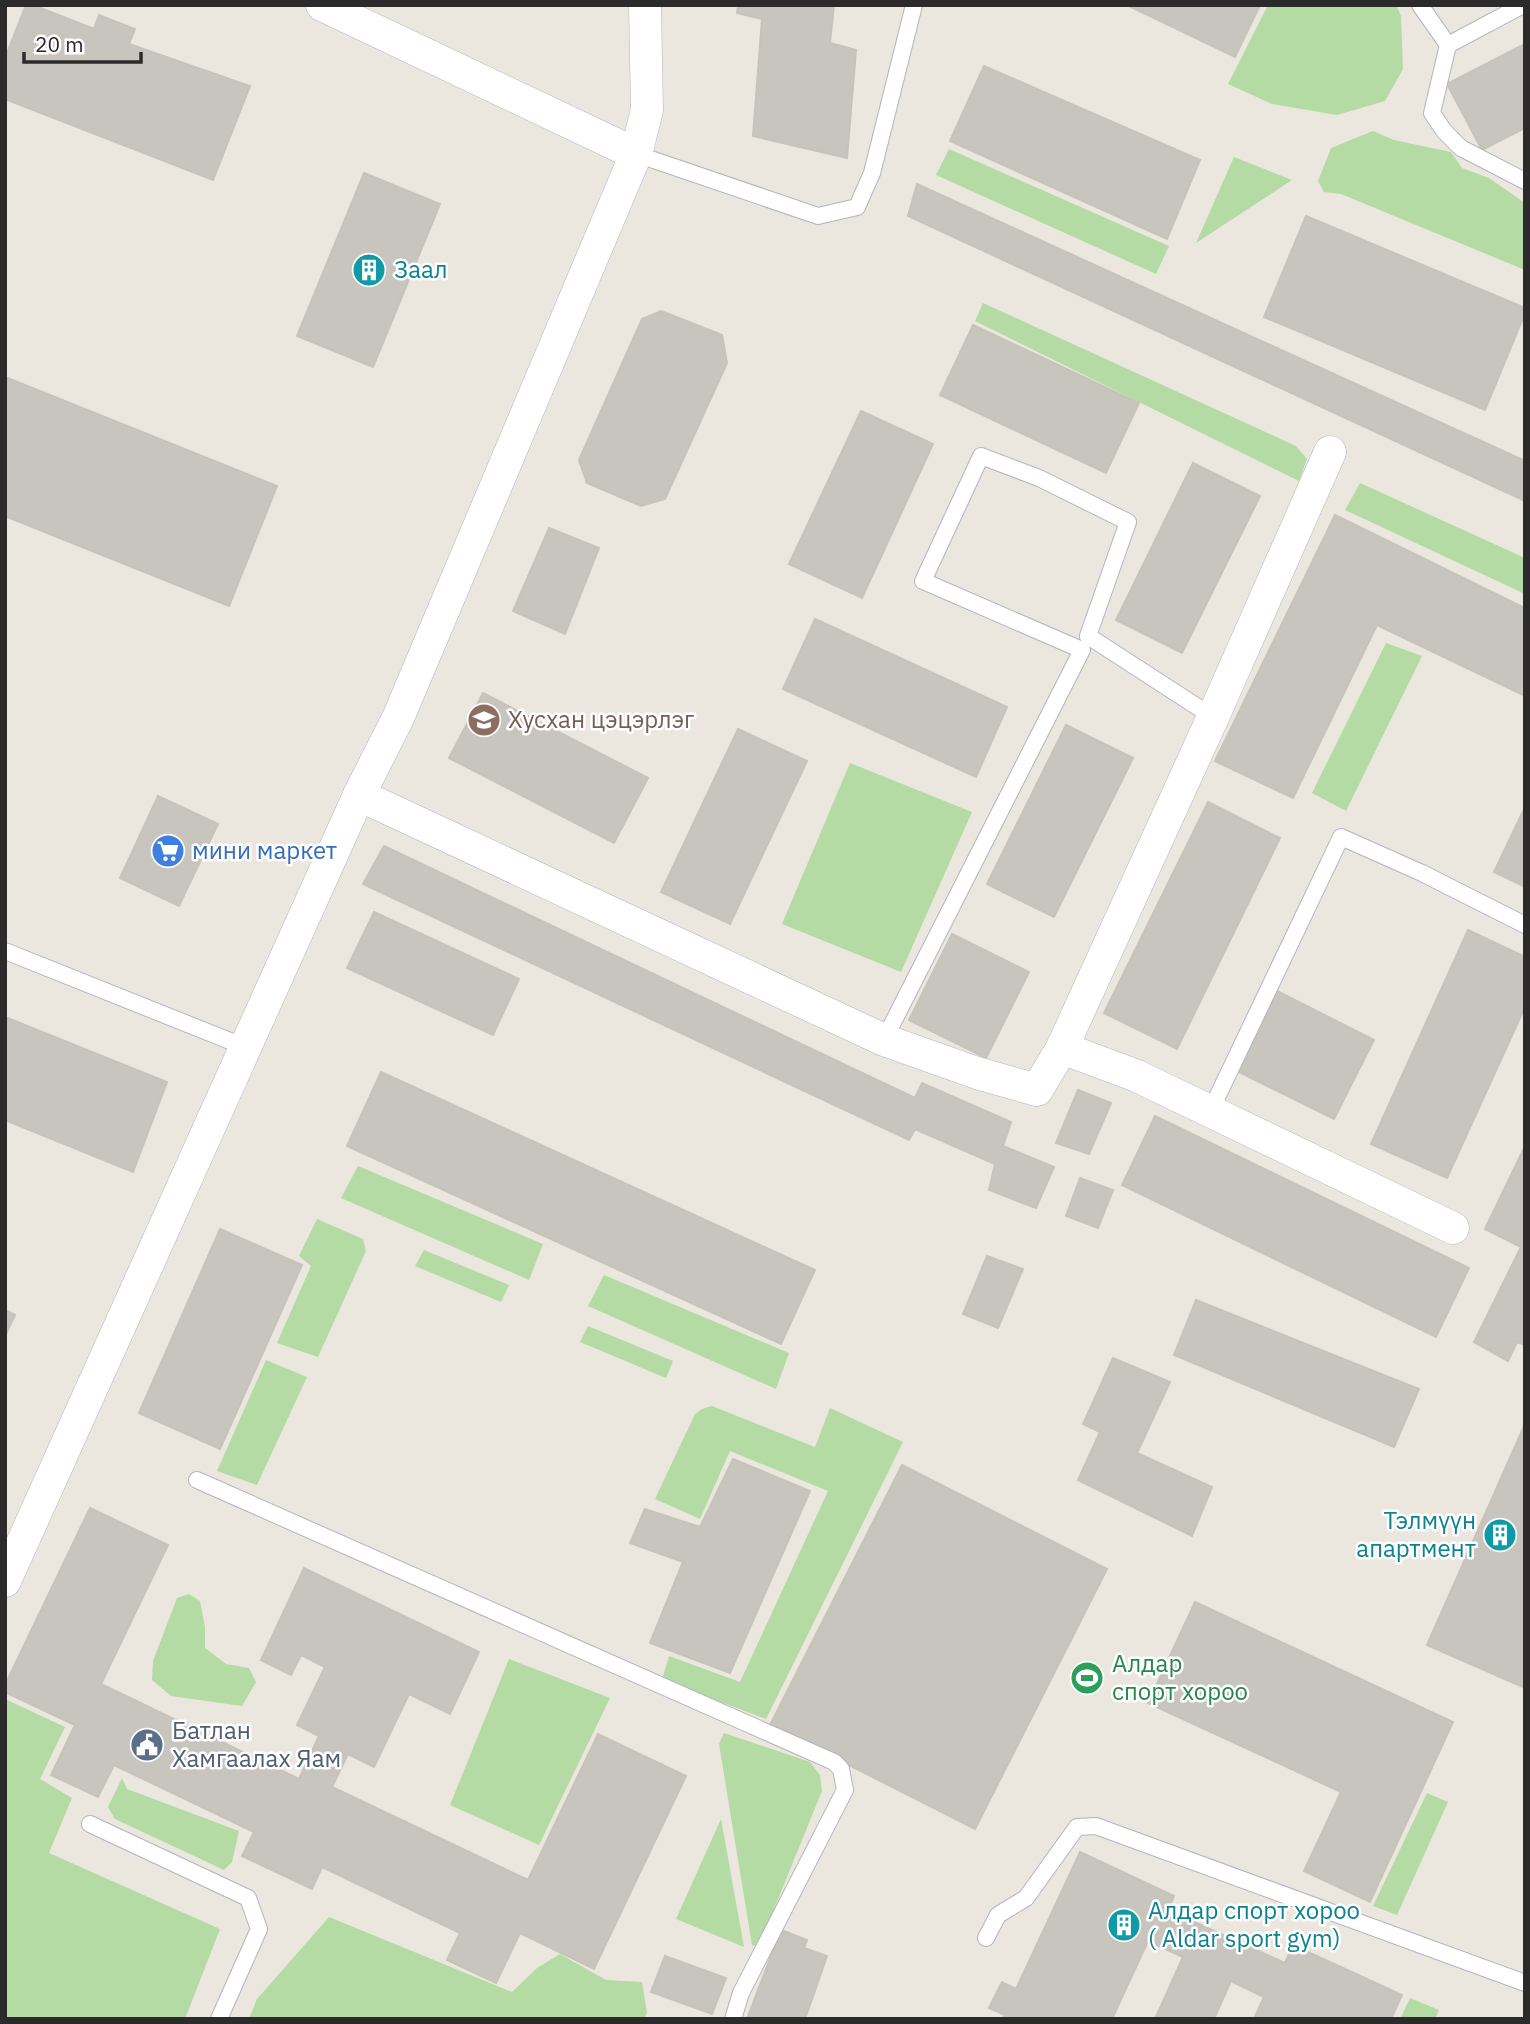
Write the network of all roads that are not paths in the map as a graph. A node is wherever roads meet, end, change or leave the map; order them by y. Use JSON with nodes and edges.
{"nodes":[{"id":1,"x":322,"y":5,"type":"edge"},
{"id":2,"x":645,"y":5,"type":"edge"},
{"id":3,"x":914,"y":5,"type":"edge"},
{"id":4,"x":1420,"y":5,"type":"edge"},
{"id":5,"x":1523,"y":5,"type":"edge"},
{"id":6,"x":1448,"y":45,"type":"junction"},
{"id":7,"x":636,"y":154,"type":"junction"},
{"id":8,"x":1525,"y":181,"type":"edge"},
{"id":9,"x":1331,"y":452,"type":"dead end"},
{"id":10,"x":1213,"y":718,"type":"junction"},
{"id":11,"x":359,"y":795,"type":"junction"},
{"id":12,"x":1525,"y":925,"type":"edge"},
{"id":13,"x":5,"y":951,"type":"edge"},
{"id":14,"x":884,"y":1040,"type":"junction"},
{"id":15,"x":245,"y":1047,"type":"junction"},
{"id":16,"x":1062,"y":1048,"type":"junction"},
{"id":17,"x":1210,"y":1112,"type":"junction"},
{"id":18,"x":1453,"y":1228,"type":"dead end"},
{"id":19,"x":197,"y":1480,"type":"dead end"},
{"id":20,"x":5,"y":1581,"type":"edge"},
{"id":21,"x":90,"y":1825,"type":"dead end"},
{"id":22,"x":986,"y":1938,"type":"dead end"},
{"id":23,"x":1525,"y":1983,"type":"edge"},
{"id":24,"x":219,"y":2019,"type":"edge"},
{"id":25,"x":733,"y":2019,"type":"edge"}],
"edges":[{"from":1,"to":7,"type":"street"},
{"from":2,"to":7,"type":"street"},
{"from":3,"to":7,"type":"lane"},
{"from":4,"to":6,"type":"lane"},
{"from":5,"to":6,"type":"lane"},
{"from":6,"to":8,"type":"lane"},
{"from":7,"to":11,"type":"street"},
{"from":9,"to":10,"type":"street"},
{"from":10,"to":14,"type":"lane"},
{"from":10,"to":16,"type":"street"},
{"from":11,"to":14,"type":"street"},
{"from":11,"to":15,"type":"street"},
{"from":12,"to":17,"type":"lane"},
{"from":13,"to":15,"type":"lane"},
{"from":14,"to":16,"type":"street"},
{"from":15,"to":20,"type":"street"},
{"from":16,"to":17,"type":"street"},
{"from":17,"to":18,"type":"street"},
{"from":19,"to":25,"type":"lane"},
{"from":21,"to":24,"type":"lane"},
{"from":22,"to":23,"type":"lane"}]}
